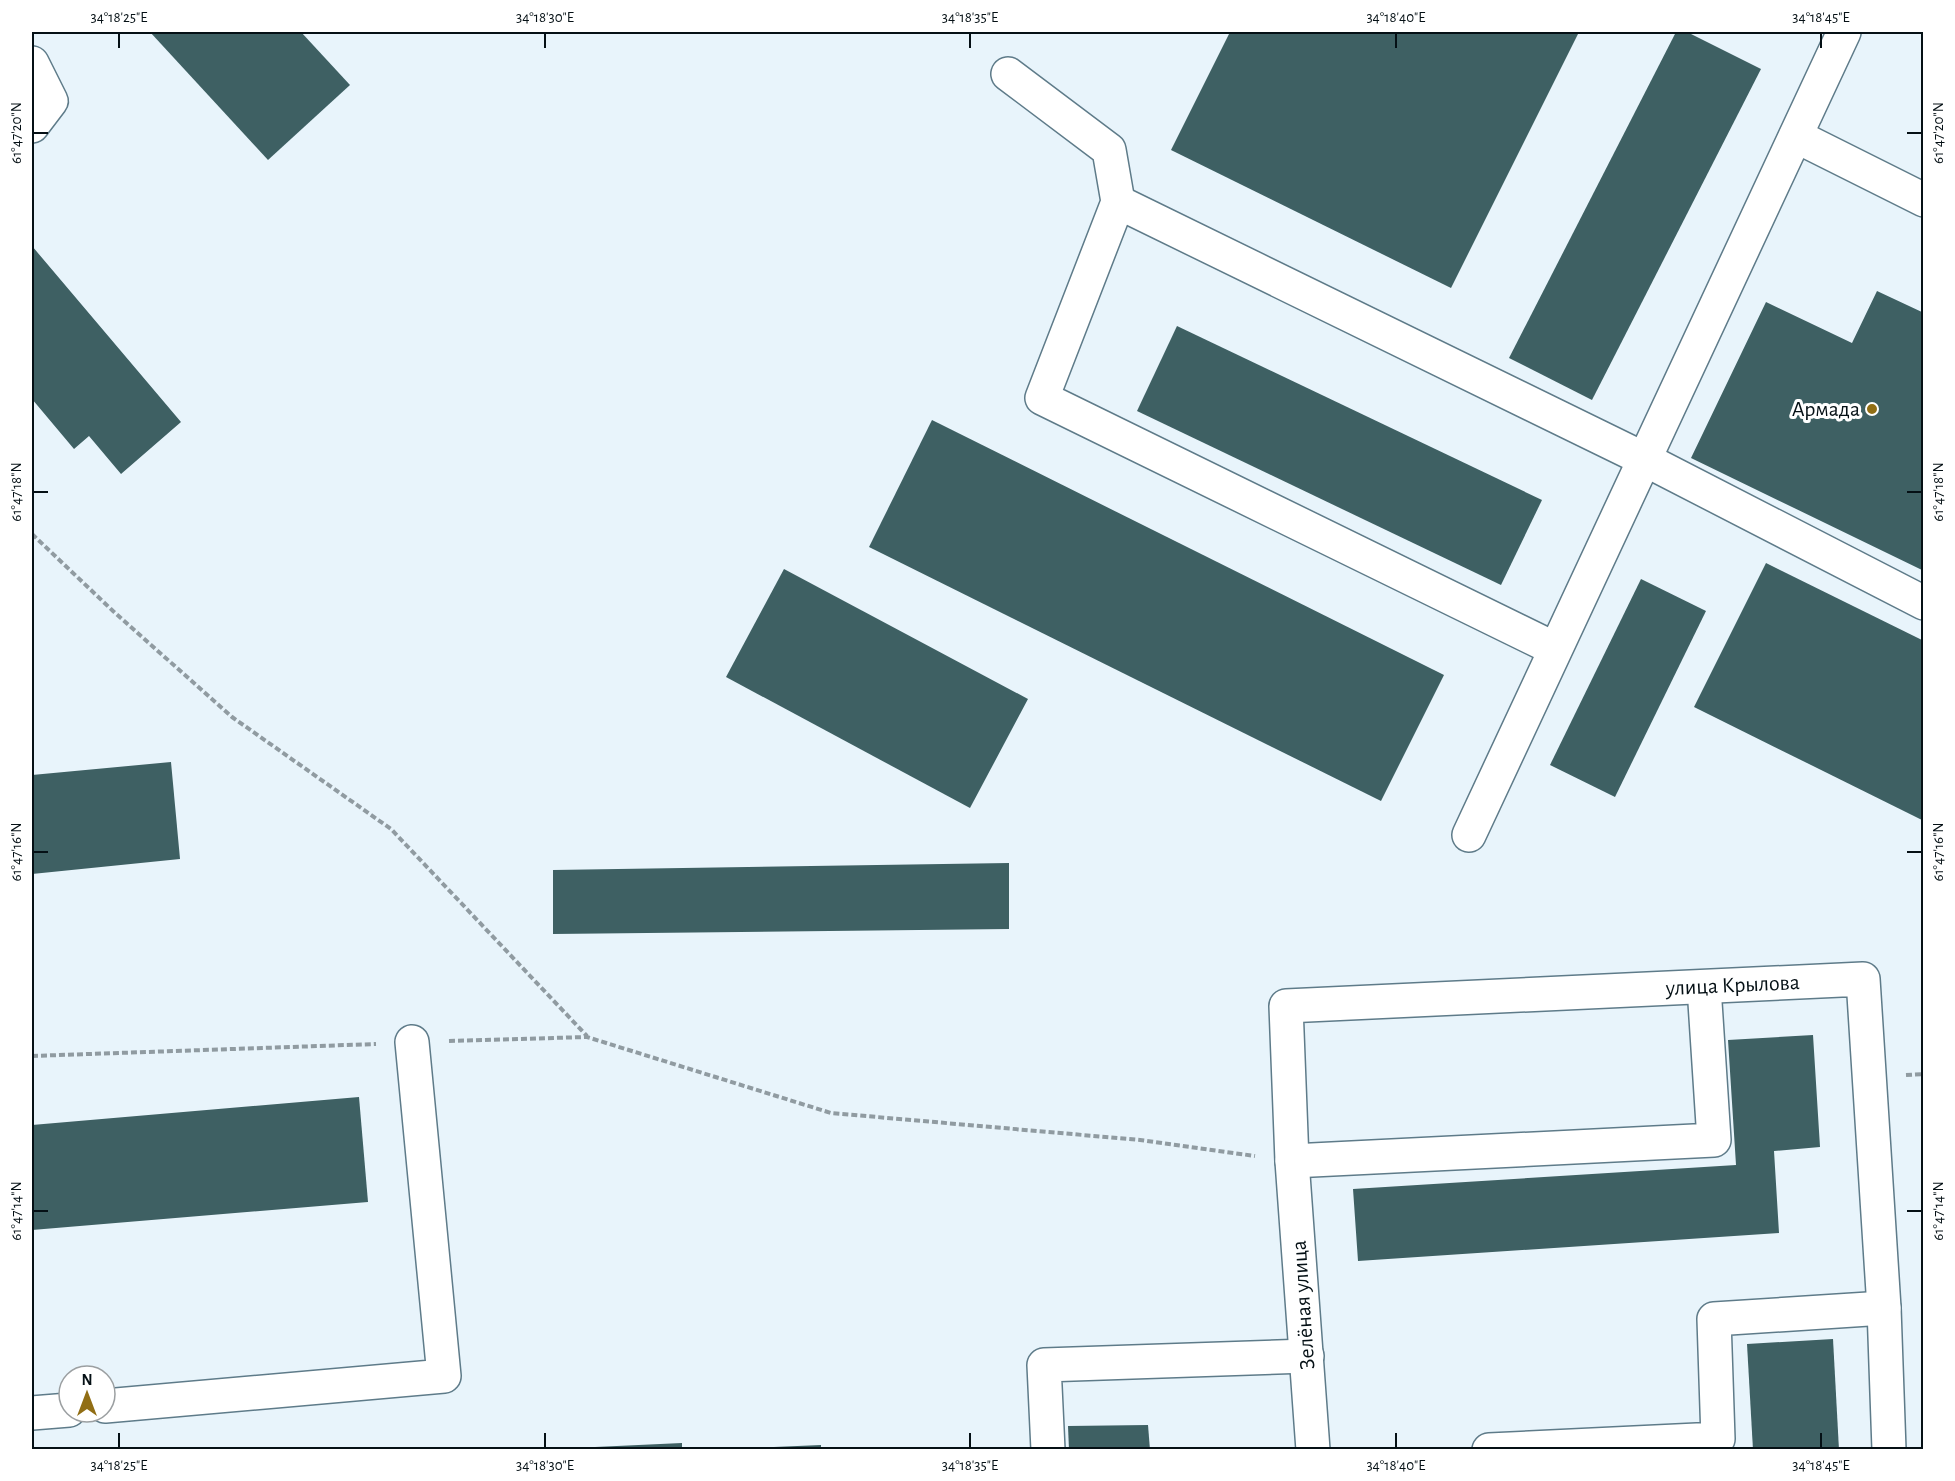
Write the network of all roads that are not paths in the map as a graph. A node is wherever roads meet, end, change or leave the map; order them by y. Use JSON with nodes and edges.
{"nodes":[{"id":1,"x":1844,"y":32,"type":"edge"},
{"id":2,"x":32,"y":63,"type":"edge"},
{"id":3,"x":1008,"y":74,"type":"dead end"},
{"id":4,"x":32,"y":126,"type":"edge"},
{"id":5,"x":1796,"y":136,"type":"junction"},
{"id":6,"x":1923,"y":200,"type":"edge"},
{"id":7,"x":1118,"y":202,"type":"junction"},
{"id":8,"x":1644,"y":459,"type":"junction"},
{"id":9,"x":1923,"y":603,"type":"edge"},
{"id":10,"x":1555,"y":649,"type":"junction"},
{"id":11,"x":1469,"y":835,"type":"dead end"},
{"id":12,"x":1704,"y":987,"type":"junction"},
{"id":13,"x":412,"y":1042,"type":"road end"},
{"id":14,"x":1292,"y":1161,"type":"junction"},
{"id":15,"x":1884,"y":1308,"type":"junction"},
{"id":16,"x":1307,"y":1356,"type":"junction"},
{"id":17,"x":117,"y":1405,"type":"edge"},
{"id":18,"x":57,"y":1411,"type":"edge"},
{"id":19,"x":32,"y":1413,"type":"edge"},
{"id":20,"x":1048,"y":1449,"type":"edge"},
{"id":21,"x":1313,"y":1449,"type":"edge"},
{"id":22,"x":1489,"y":1449,"type":"edge"},
{"id":23,"x":1889,"y":1449,"type":"edge"}],
"edges":[{"from":1,"to":5,"type":"street"},
{"from":2,"to":4,"type":"street"},
{"from":3,"to":7,"type":"street"},
{"from":5,"to":6,"type":"street"},
{"from":5,"to":8,"type":"street"},
{"from":7,"to":8,"type":"street"},
{"from":7,"to":10,"type":"street"},
{"from":8,"to":9,"type":"street"},
{"from":8,"to":10,"type":"street"},
{"from":10,"to":11,"type":"street"},
{"from":12,"to":14,"type":"street","name":"улица Крылова"},
{"from":12,"to":14,"type":"street"},
{"from":12,"to":15,"type":"street","name":"улица Крылова"},
{"from":13,"to":17,"type":"street"},
{"from":14,"to":16,"type":"street","name":"Зелёная улица"},
{"from":15,"to":22,"type":"street"},
{"from":15,"to":23,"type":"street","name":"улица Крылова"},
{"from":16,"to":20,"type":"street"},
{"from":16,"to":21,"type":"street","name":"Зелёная улица"},
{"from":18,"to":19,"type":"street"}]}
